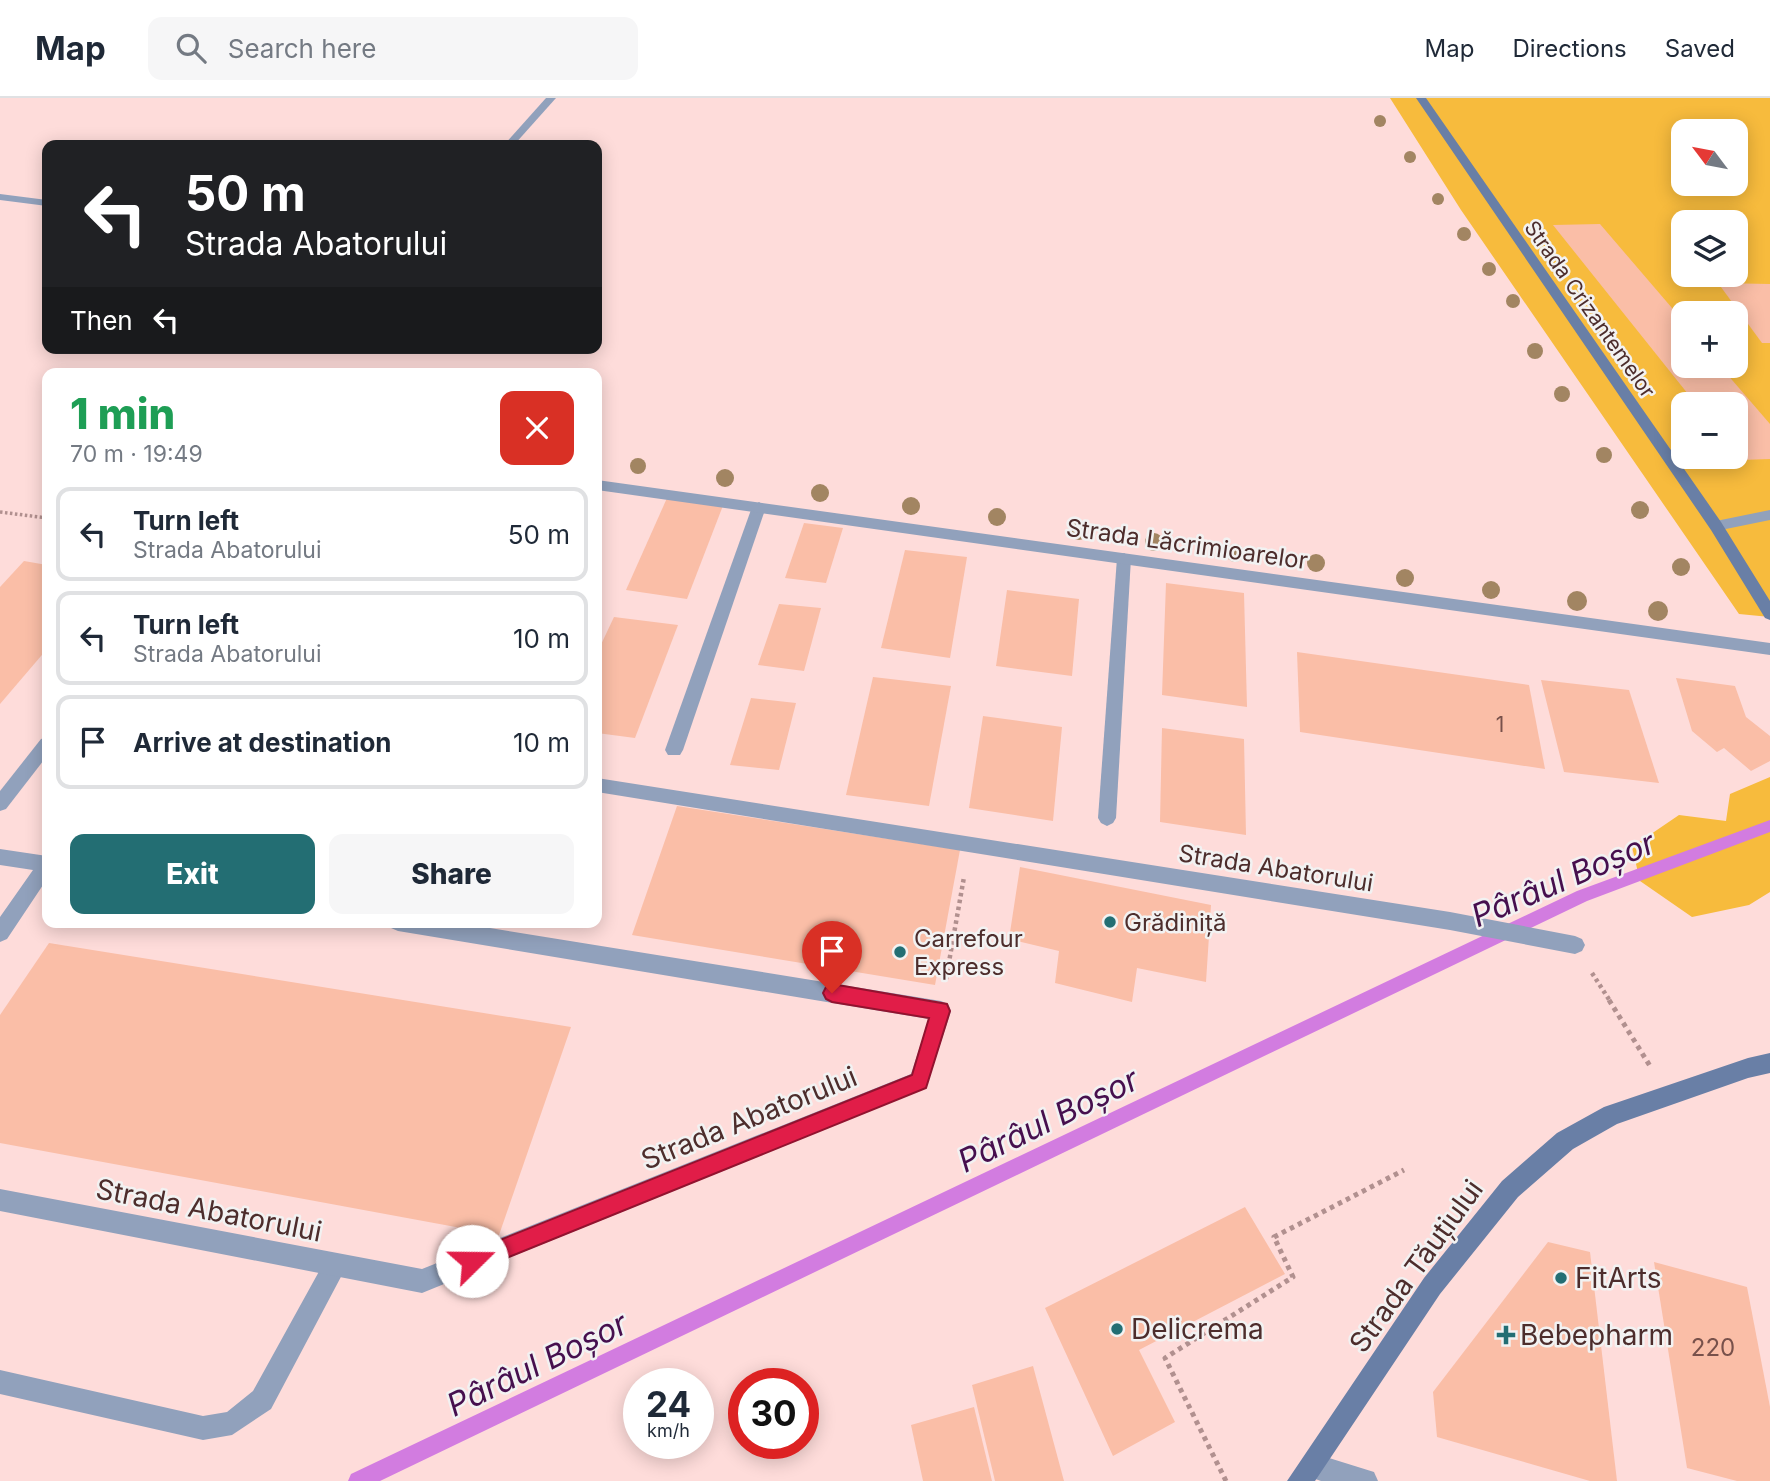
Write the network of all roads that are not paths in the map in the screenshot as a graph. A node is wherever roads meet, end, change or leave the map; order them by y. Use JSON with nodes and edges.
{"nodes":[{"id":1,"x":551,"y":98,"type":"edge"},
{"id":2,"x":1421,"y":98,"type":"edge"},
{"id":3,"x":513,"y":140,"type":"edge"},
{"id":4,"x":0,"y":197,"type":"edge"},
{"id":5,"x":42,"y":202,"type":"edge"},
{"id":6,"x":602,"y":486,"type":"edge"},
{"id":7,"x":759,"y":507,"type":"junction"},
{"id":8,"x":1770,"y":515,"type":"edge"},
{"id":9,"x":1716,"y":526,"type":"junction"},
{"id":10,"x":1124,"y":558,"type":"junction"},
{"id":11,"x":1770,"y":614,"type":"edge"},
{"id":12,"x":1770,"y":649,"type":"edge"},
{"id":13,"x":42,"y":750,"type":"edge"},
{"id":14,"x":674,"y":750,"type":"dead end"},
{"id":15,"x":602,"y":786,"type":"edge"},
{"id":16,"x":0,"y":804,"type":"edge"},
{"id":17,"x":1107,"y":818,"type":"dead end"},
{"id":18,"x":0,"y":856,"type":"edge"},
{"id":19,"x":42,"y":863,"type":"edge"},
{"id":20,"x":42,"y":871,"type":"edge"},
{"id":21,"x":435,"y":928,"type":"edge"},
{"id":22,"x":0,"y":933,"type":"edge"},
{"id":23,"x":1575,"y":945,"type":"road end"},
{"id":24,"x":1770,"y":1063,"type":"edge"},
{"id":25,"x":0,"y":1200,"type":"edge"},
{"id":26,"x":335,"y":1265,"type":"junction"},
{"id":27,"x":0,"y":1382,"type":"edge"},
{"id":28,"x":1306,"y":1474,"type":"edge"},
{"id":29,"x":1364,"y":1481,"type":"edge"}],
"edges":[{"from":1,"to":3,"type":"street"},
{"from":2,"to":9,"type":"street","name":"Strada Crizantemelor"},
{"from":4,"to":5,"type":"street"},
{"from":6,"to":7,"type":"street","name":"Strada Lăcrimioarelor"},
{"from":7,"to":10,"type":"street","name":"Strada Lăcrimioarelor"},
{"from":7,"to":14,"type":"street"},
{"from":8,"to":9,"type":"street"},
{"from":9,"to":11,"type":"street","name":"Strada Crizantemelor"},
{"from":10,"to":12,"type":"street","name":"Strada Lăcrimioarelor"},
{"from":10,"to":17,"type":"street"},
{"from":13,"to":16,"type":"street"},
{"from":15,"to":23,"type":"street","name":"Strada Abatorului"},
{"from":18,"to":19,"type":"street"},
{"from":20,"to":22,"type":"street"},
{"from":21,"to":26,"type":"street","name":"Strada Abatorului"},
{"from":24,"to":28,"type":"street","name":"Strada Tăuțiului"},
{"from":25,"to":26,"type":"street","name":"Strada Abatorului"},
{"from":26,"to":27,"type":"street"},
{"from":28,"to":29,"type":"street"}]}
